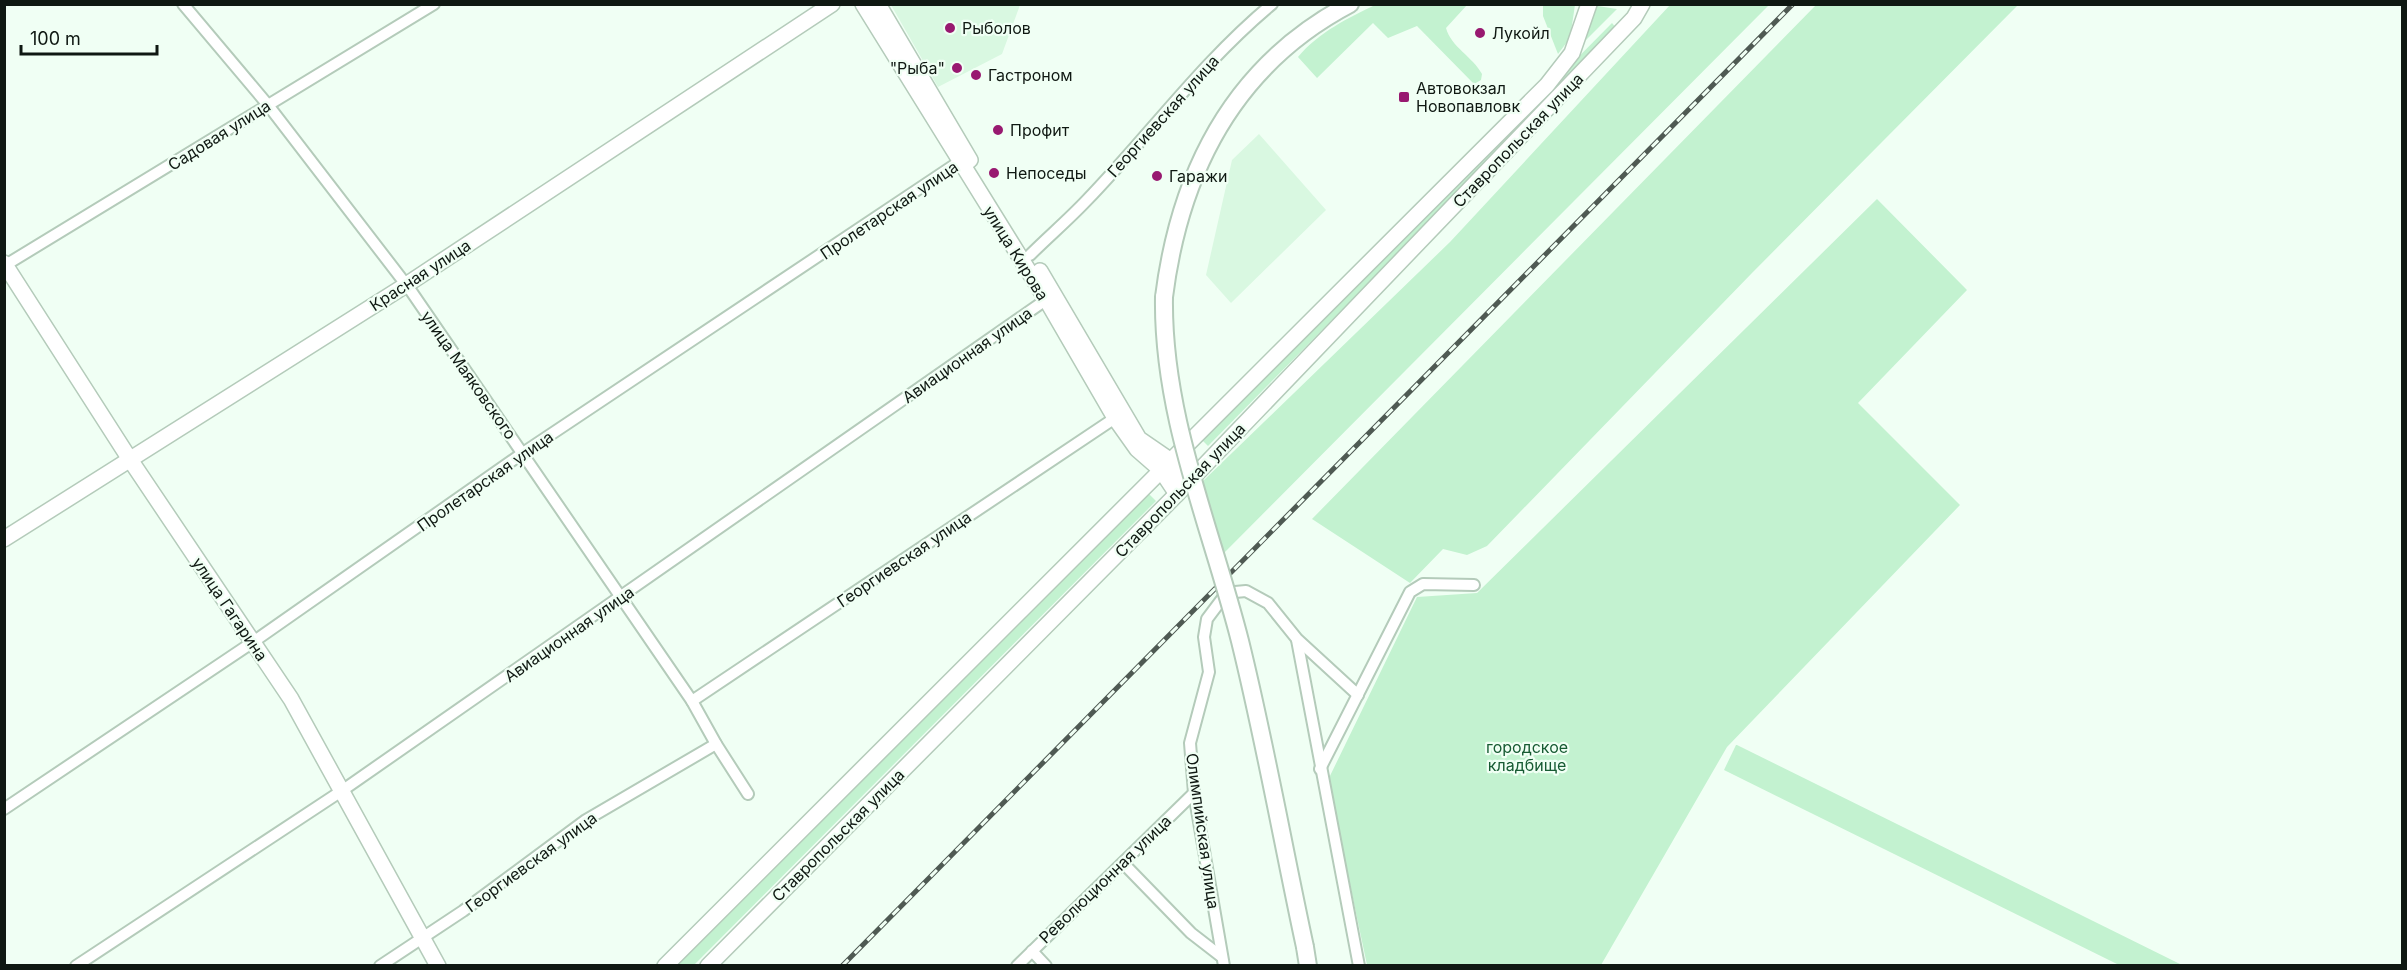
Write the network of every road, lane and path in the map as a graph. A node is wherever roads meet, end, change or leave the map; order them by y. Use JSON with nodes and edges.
{"nodes":[{"id":1,"x":183,"y":4,"type":"edge"},
{"id":2,"x":434,"y":4,"type":"edge"},
{"id":3,"x":832,"y":4,"type":"edge"},
{"id":4,"x":863,"y":4,"type":"edge"},
{"id":5,"x":878,"y":4,"type":"edge"},
{"id":6,"x":1272,"y":4,"type":"edge"},
{"id":7,"x":1350,"y":4,"type":"edge"},
{"id":8,"x":1589,"y":4,"type":"edge"},
{"id":9,"x":1642,"y":4,"type":"edge"},
{"id":10,"x":268,"y":105,"type":"junction"},
{"id":11,"x":964,"y":159,"type":"junction"},
{"id":12,"x":1030,"y":255,"type":"junction"},
{"id":13,"x":5,"y":265,"type":"edge"},
{"id":14,"x":406,"y":285,"type":"junction"},
{"id":15,"x":1050,"y":297,"type":"junction"},
{"id":16,"x":1115,"y":418,"type":"junction"},
{"id":17,"x":523,"y":453,"type":"junction"},
{"id":18,"x":129,"y":458,"type":"junction"},
{"id":19,"x":1166,"y":466,"type":"junction"},
{"id":20,"x":1182,"y":489,"type":"junction"},
{"id":21,"x":4,"y":539,"type":"edge"},
{"id":22,"x":1474,"y":585,"type":"dead end"},
{"id":23,"x":622,"y":597,"type":"junction"},
{"id":24,"x":1297,"y":639,"type":"junction"},
{"id":25,"x":253,"y":642,"type":"junction"},
{"id":26,"x":1358,"y":695,"type":"junction"},
{"id":27,"x":692,"y":701,"type":"junction"},
{"id":28,"x":716,"y":744,"type":"junction"},
{"id":29,"x":1320,"y":770,"type":"junction"},
{"id":30,"x":343,"y":789,"type":"junction"},
{"id":31,"x":1194,"y":793,"type":"junction"},
{"id":32,"x":748,"y":794,"type":"dead end"},
{"id":33,"x":4,"y":809,"type":"edge"},
{"id":34,"x":1123,"y":863,"type":"junction"},
{"id":35,"x":423,"y":937,"type":"junction"},
{"id":36,"x":1032,"y":951,"type":"junction"},
{"id":37,"x":1223,"y":961,"type":"edge"},
{"id":38,"x":76,"y":966,"type":"edge"},
{"id":39,"x":380,"y":966,"type":"edge"},
{"id":40,"x":438,"y":966,"type":"edge"},
{"id":41,"x":665,"y":966,"type":"edge"},
{"id":42,"x":708,"y":966,"type":"edge"},
{"id":43,"x":1017,"y":966,"type":"edge"},
{"id":44,"x":1046,"y":966,"type":"edge"},
{"id":45,"x":1308,"y":966,"type":"edge"},
{"id":46,"x":1359,"y":966,"type":"edge"}],
"edges":[{"from":1,"to":10,"type":"street","name":"улица Маяковского"},
{"from":2,"to":10,"type":"street","name":"Садовая улица"},
{"from":3,"to":14,"type":"main road","name":"Красная улица"},
{"from":4,"to":11,"type":"main road","name":"улица Кирова"},
{"from":5,"to":11,"type":"main road","name":"улица Кирова"},
{"from":6,"to":12,"type":"street","name":"Георгиевская улица"},
{"from":7,"to":45,"type":"main road","bridge":true},
{"from":8,"to":19,"type":"main road","name":"Ставропольская улица"},
{"from":9,"to":20,"type":"main road","name":"Ставропольская улица"},
{"from":10,"to":13,"type":"street","name":"Садовая улица"},
{"from":10,"to":14,"type":"street","name":"улица Маяковского"},
{"from":11,"to":12,"type":"main road","name":"улица Кирова"},
{"from":11,"to":15,"type":"main road","name":"улица Кирова"},
{"from":11,"to":17,"type":"street","name":"Пролетарская улица"},
{"from":12,"to":15,"type":"main road","name":"улица Кирова"},
{"from":13,"to":18,"type":"main road","name":"улица Гагарина"},
{"from":14,"to":17,"type":"street","name":"улица Маяковского"},
{"from":14,"to":18,"type":"main road","name":"Красная улица"},
{"from":15,"to":16,"type":"main road","name":"улица Кирова"},
{"from":15,"to":19,"type":"main road","name":"улица Кирова"},
{"from":15,"to":23,"type":"street","name":"Авиационная улица"},
{"from":16,"to":19,"type":"main road","name":"улица Кирова"},
{"from":16,"to":27,"type":"street","name":"Георгиевская улица"},
{"from":17,"to":23,"type":"street","name":"улица Маяковского"},
{"from":17,"to":25,"type":"street","name":"Пролетарская улица"},
{"from":18,"to":21,"type":"main road","name":"Красная улица"},
{"from":18,"to":25,"type":"main road","name":"улица Гагарина"},
{"from":19,"to":20,"type":"main road","name":"улица Кирова"},
{"from":19,"to":41,"type":"main road","name":"Ставропольская улица"},
{"from":20,"to":42,"type":"main road","name":"Ставропольская улица"},
{"from":22,"to":26,"type":"street"},
{"from":23,"to":27,"type":"street","name":"улица Маяковского"},
{"from":23,"to":30,"type":"street","name":"Авиационная улица"},
{"from":24,"to":26,"type":"street"},
{"from":24,"to":29,"type":"street"},
{"from":24,"to":31,"type":"street","name":"Олимпийская улица"},
{"from":25,"to":30,"type":"main road","name":"улица Гагарина"},
{"from":25,"to":33,"type":"street","name":"Пролетарская улица"},
{"from":26,"to":29,"type":"street"},
{"from":27,"to":28,"type":"street","name":"улица Маяковского"},
{"from":28,"to":32,"type":"street","name":"улица Маяковского"},
{"from":28,"to":35,"type":"street","name":"Георгиевская улица"},
{"from":29,"to":46,"type":"street"},
{"from":30,"to":35,"type":"main road","name":"улица Гагарина"},
{"from":30,"to":38,"type":"street","name":"Авиационная улица"},
{"from":31,"to":34,"type":"street","name":"Революционная улица"},
{"from":31,"to":37,"type":"street","name":"Олимпийская улица"},
{"from":34,"to":36,"type":"street","name":"Революционная улица"},
{"from":34,"to":37,"type":"street","name":"Олимпийская улица"},
{"from":35,"to":39,"type":"street","name":"Георгиевская улица"},
{"from":35,"to":40,"type":"main road","name":"улица Гагарина"},
{"from":36,"to":43,"type":"street","name":"Революционная улица"},
{"from":36,"to":44,"type":"street"}]}
